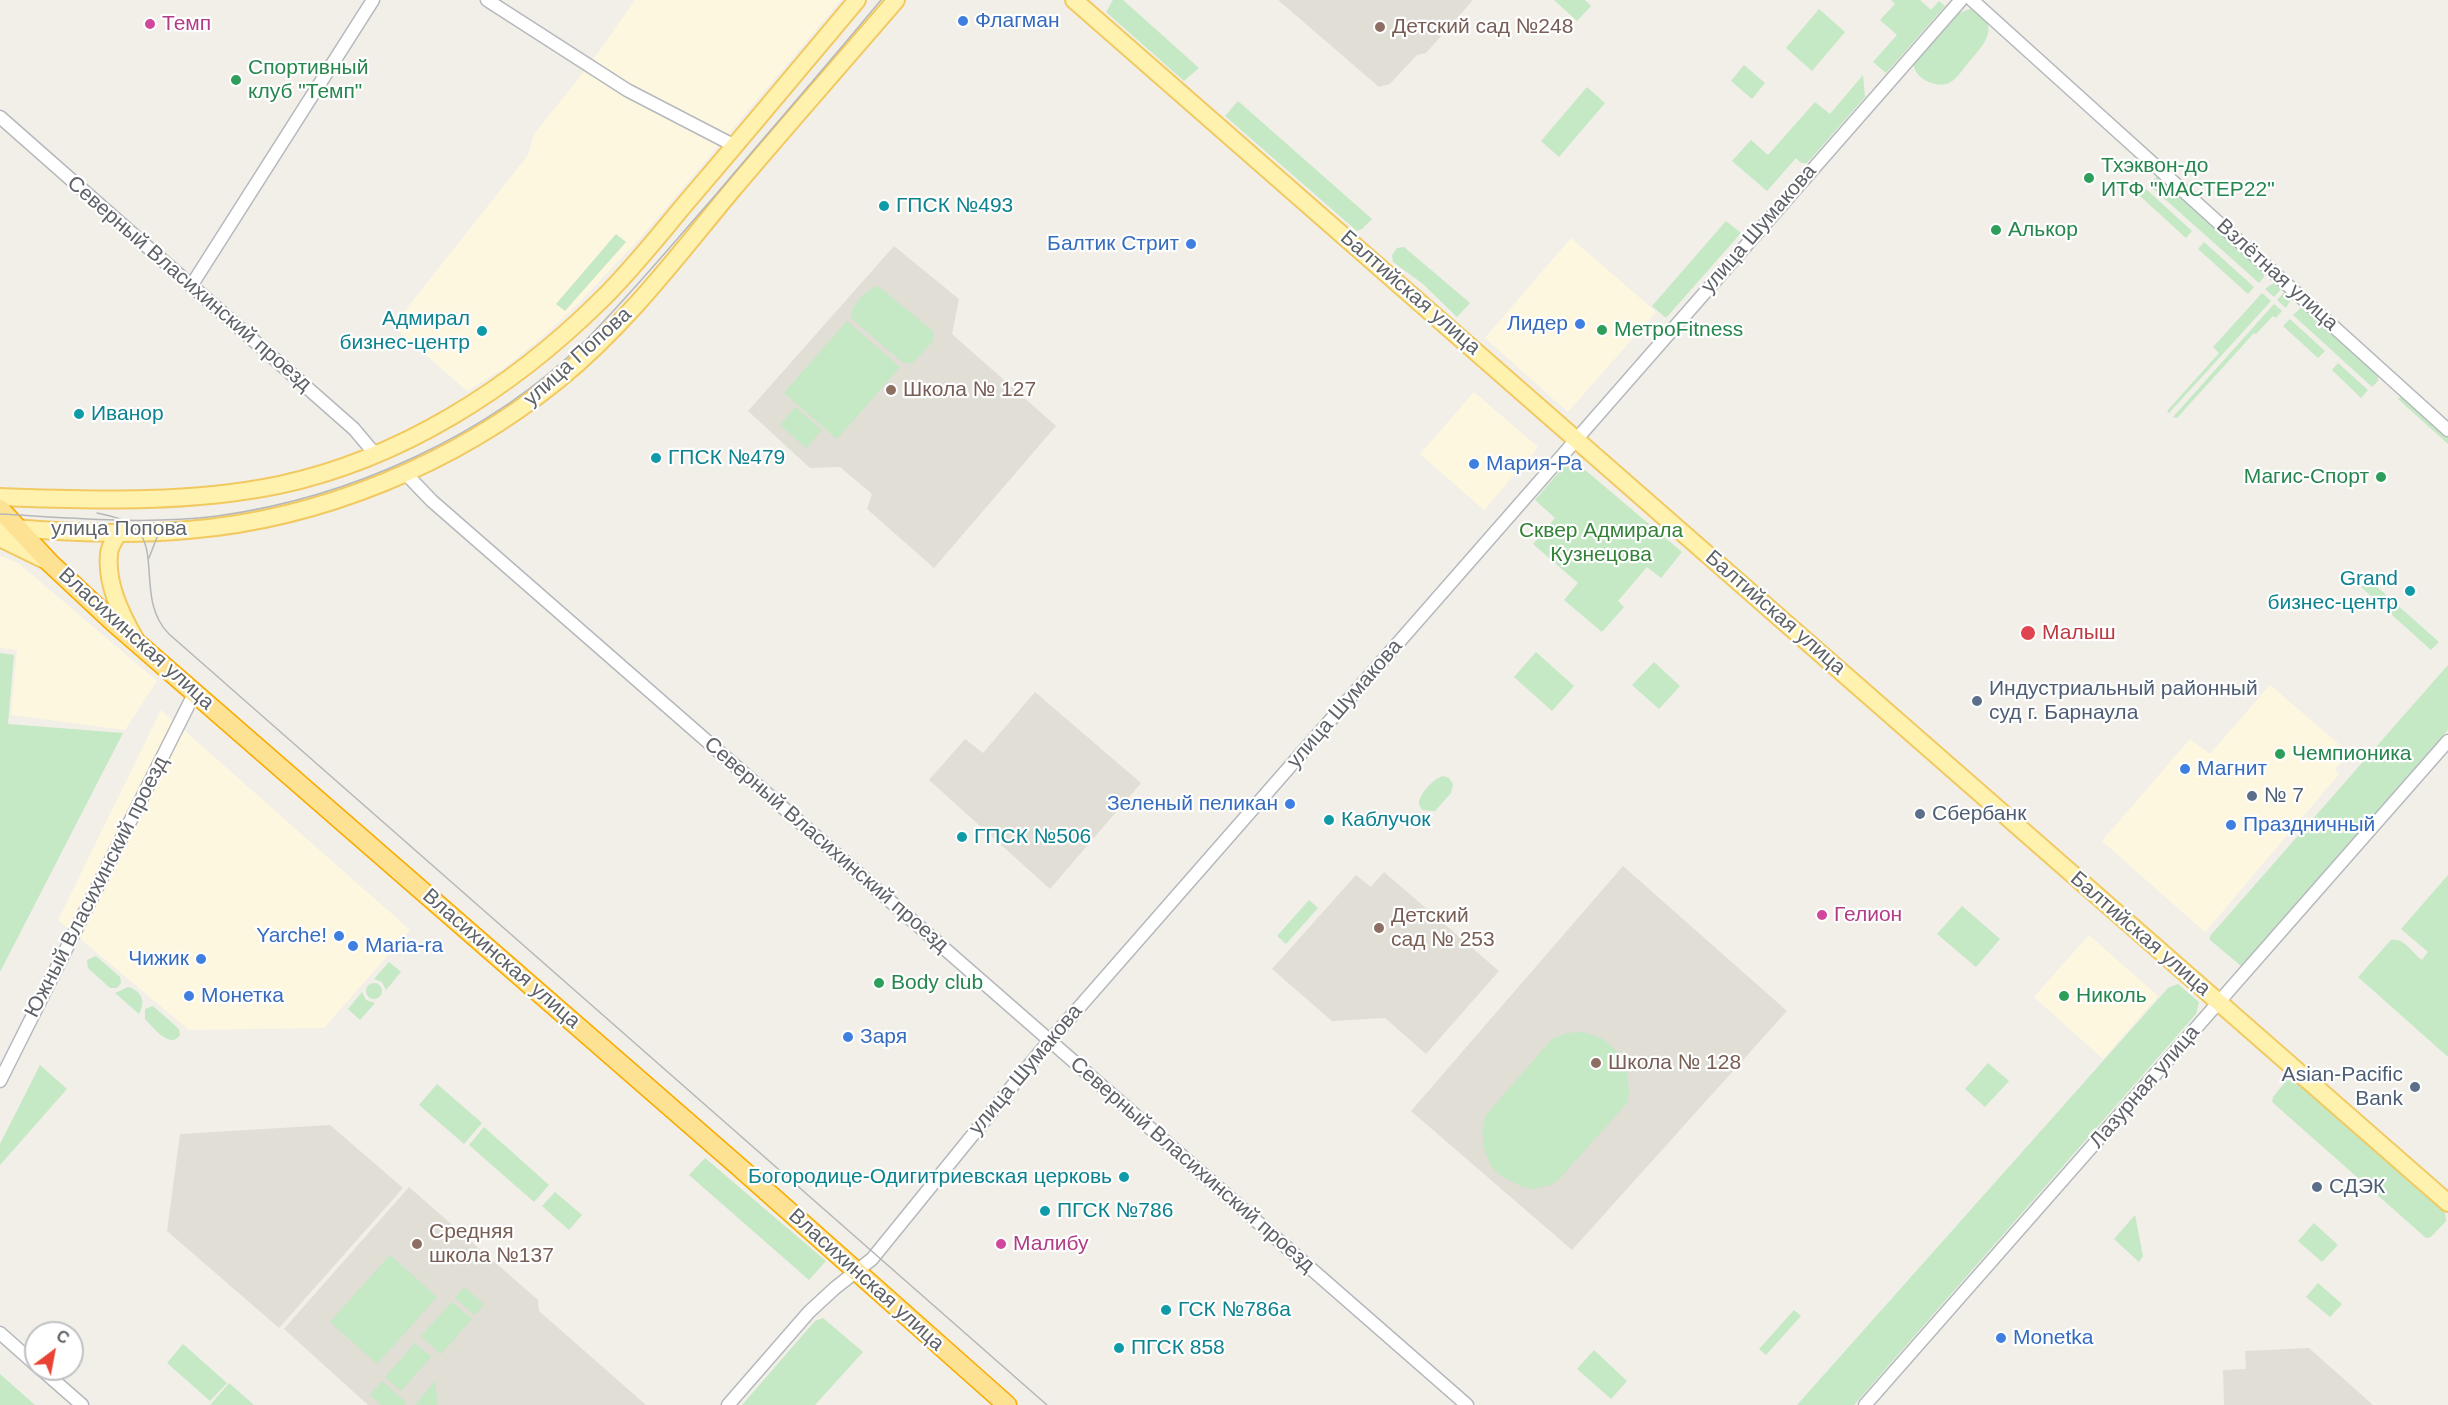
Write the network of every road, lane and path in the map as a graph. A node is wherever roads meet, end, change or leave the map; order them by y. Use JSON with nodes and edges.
{"nodes":[{"id":1,"x":373,"y":0,"type":"edge"},
{"id":2,"x":487,"y":0,"type":"edge"},
{"id":3,"x":857,"y":0,"type":"edge"},
{"id":4,"x":896,"y":0,"type":"edge"},
{"id":5,"x":1074,"y":0,"type":"edge"},
{"id":6,"x":1961,"y":0,"type":"edge"},
{"id":7,"x":1972,"y":0,"type":"edge"},
{"id":8,"x":0,"y":117,"type":"edge"},
{"id":9,"x":735,"y":146,"type":"junction"},
{"id":10,"x":191,"y":286,"type":"junction"},
{"id":11,"x":2448,"y":430,"type":"edge"},
{"id":12,"x":1576,"y":439,"type":"junction"},
{"id":13,"x":375,"y":454,"type":"junction"},
{"id":14,"x":405,"y":473,"type":"junction"},
{"id":15,"x":0,"y":487,"type":"edge"},
{"id":16,"x":0,"y":497,"type":"edge"},
{"id":17,"x":52,"y":499,"type":"junction"},
{"id":18,"x":0,"y":509,"type":"edge"},
{"id":19,"x":8,"y":528,"type":"edge"},
{"id":20,"x":118,"y":533,"type":"junction"},
{"id":21,"x":0,"y":538,"type":"edge"},
{"id":22,"x":50,"y":563,"type":"junction"},
{"id":23,"x":137,"y":642,"type":"junction"},
{"id":24,"x":195,"y":692,"type":"junction"},
{"id":25,"x":2448,"y":741,"type":"edge"},
{"id":26,"x":2219,"y":1003,"type":"junction"},
{"id":27,"x":1049,"y":1041,"type":"junction"},
{"id":28,"x":0,"y":1082,"type":"edge"},
{"id":29,"x":2448,"y":1203,"type":"edge"},
{"id":30,"x":856,"y":1271,"type":"junction"},
{"id":31,"x":0,"y":1333,"type":"edge"},
{"id":32,"x":24,"y":1354,"type":"edge"},
{"id":33,"x":55,"y":1381,"type":"edge"},
{"id":34,"x":82,"y":1405,"type":"edge"},
{"id":35,"x":728,"y":1405,"type":"edge"},
{"id":36,"x":1006,"y":1405,"type":"edge"},
{"id":37,"x":1467,"y":1405,"type":"edge"},
{"id":38,"x":1865,"y":1405,"type":"edge"}],
"edges":[{"from":1,"to":10,"type":"street"},
{"from":2,"to":9,"type":"street"},
{"from":3,"to":9,"type":"main road","name":"улица Попова"},
{"from":4,"to":14,"type":"main road","name":"улица Попова"},
{"from":5,"to":12,"type":"main road","name":"Балтийская улица"},
{"from":6,"to":12,"type":"street","name":"улица Шумакова"},
{"from":7,"to":11,"type":"street","name":"Взлётная улица"},
{"from":8,"to":10,"type":"street","name":"Северный Власихинский проезд"},
{"from":9,"to":13,"type":"main road","name":"улица Попова"},
{"from":10,"to":13,"type":"street","name":"Северный Власихинский проезд"},
{"from":12,"to":26,"type":"main road","name":"Балтийская улица"},
{"from":12,"to":27,"type":"street","name":"улица Шумакова"},
{"from":13,"to":17,"type":"main road","name":"улица Попова"},
{"from":14,"to":20,"type":"main road","name":"улица Попова"},
{"from":14,"to":27,"type":"street","name":"Северный Власихинский проезд"},
{"from":15,"to":17,"type":"main road"},
{"from":16,"to":17,"type":"main road","name":"улица Попова"},
{"from":18,"to":19,"type":"highway","name":"Власихинская улица"},
{"from":19,"to":20,"type":"main road","name":"улица Попова"},
{"from":19,"to":22,"type":"highway","name":"Власихинская улица"},
{"from":20,"to":23,"type":"main road"},
{"from":21,"to":22,"type":"main road"},
{"from":22,"to":23,"type":"highway","name":"Власихинская улица"},
{"from":23,"to":24,"type":"highway","name":"Власихинская улица"},
{"from":24,"to":28,"type":"street","name":"Южный Власихинский проезд"},
{"from":24,"to":30,"type":"highway","name":"Власихинская улица"},
{"from":25,"to":26,"type":"street","name":"Лазурная улица"},
{"from":26,"to":29,"type":"main road","name":"Балтийская улица"},
{"from":26,"to":38,"type":"street","name":"Лазурная улица"},
{"from":27,"to":30,"type":"street","name":"улица Шумакова"},
{"from":27,"to":37,"type":"street","name":"Северный Власихинский проезд"},
{"from":30,"to":35,"type":"street","name":"улица Шумакова"},
{"from":30,"to":36,"type":"highway","name":"Власихинская улица"},
{"from":31,"to":32,"type":"street"},
{"from":33,"to":34,"type":"street"}]}
